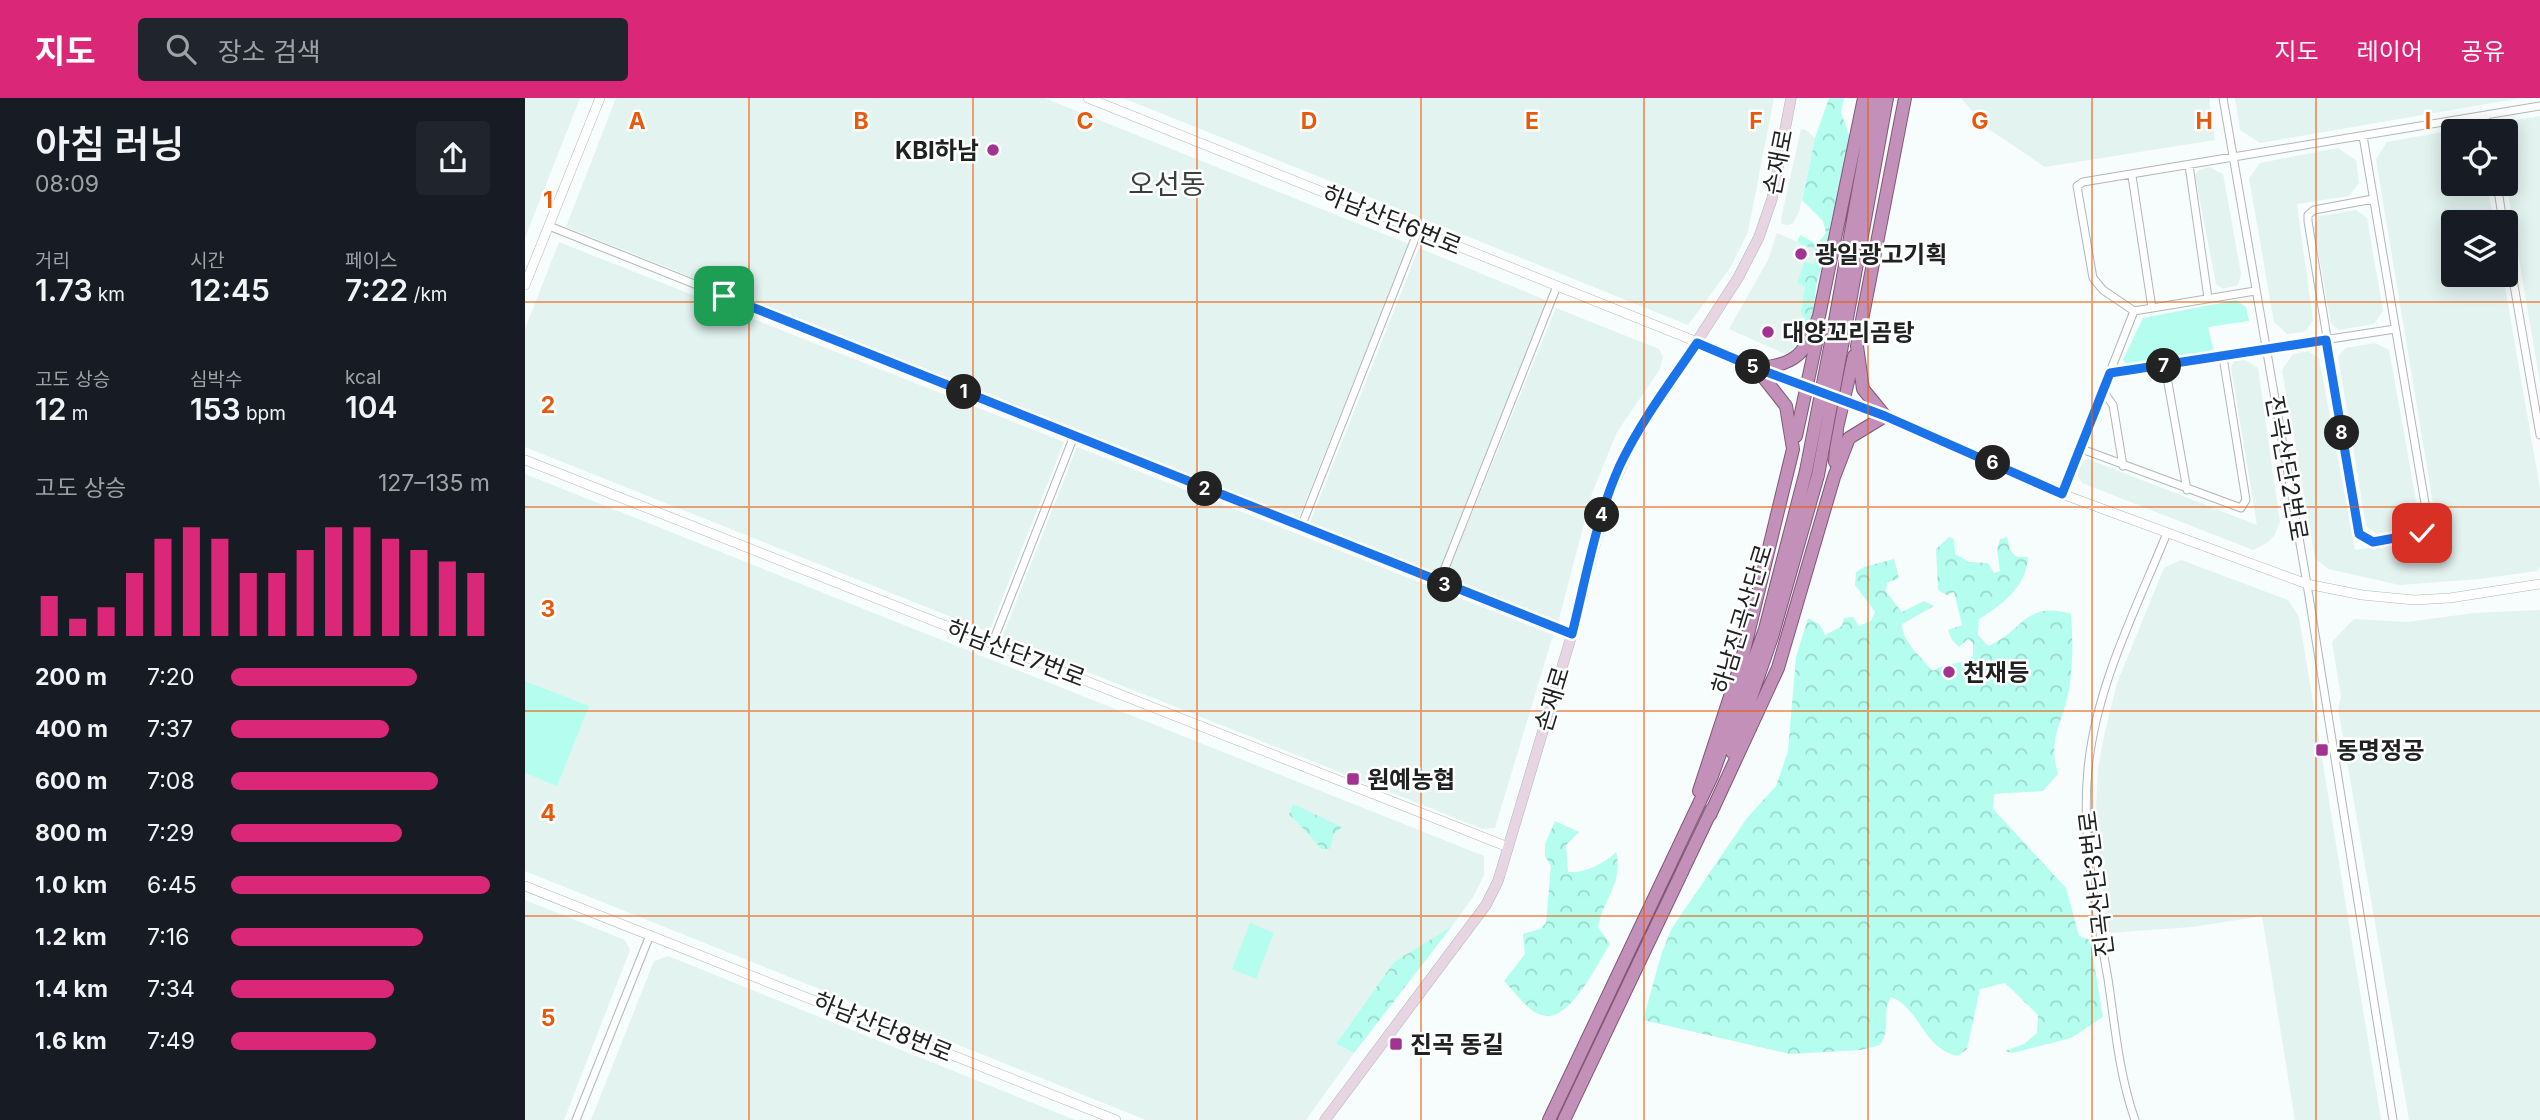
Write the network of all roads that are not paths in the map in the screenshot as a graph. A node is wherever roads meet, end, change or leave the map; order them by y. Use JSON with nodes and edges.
{"nodes":[{"id":1,"x":600,"y":98,"type":"edge"},
{"id":2,"x":1088,"y":98,"type":"edge"},
{"id":3,"x":1791,"y":98,"type":"edge"},
{"id":4,"x":1864,"y":98,"type":"edge"},
{"id":5,"x":1875,"y":98,"type":"edge"},
{"id":6,"x":1887,"y":98,"type":"edge"},
{"id":7,"x":1905,"y":98,"type":"edge"},
{"id":8,"x":2223,"y":98,"type":"edge"},
{"id":9,"x":2540,"y":106,"type":"edge"},
{"id":10,"x":2485,"y":116,"type":"junction"},
{"id":11,"x":2486,"y":119,"type":"edge"},
{"id":12,"x":2363,"y":136,"type":"junction"},
{"id":13,"x":2234,"y":156,"type":"junction"},
{"id":14,"x":2189,"y":165,"type":"junction"},
{"id":15,"x":2132,"y":176,"type":"junction"},
{"id":16,"x":2373,"y":199,"type":"junction"},
{"id":17,"x":549,"y":226,"type":"junction"},
{"id":18,"x":1418,"y":230,"type":"junction"},
{"id":19,"x":525,"y":285,"type":"edge"},
{"id":20,"x":1557,"y":286,"type":"junction"},
{"id":21,"x":2514,"y":287,"type":"edge"},
{"id":22,"x":2255,"y":290,"type":"junction"},
{"id":23,"x":2208,"y":298,"type":"junction"},
{"id":24,"x":2152,"y":308,"type":"junction"},
{"id":25,"x":2134,"y":311,"type":"junction"},
{"id":26,"x":1819,"y":316,"type":"junction"},
{"id":27,"x":2395,"y":329,"type":"junction"},
{"id":28,"x":1838,"y":333,"type":"junction"},
{"id":29,"x":2326,"y":340,"type":"junction"},
{"id":30,"x":1697,"y":343,"type":"junction"},
{"id":31,"x":1857,"y":346,"type":"junction"},
{"id":32,"x":2266,"y":351,"type":"junction"},
{"id":33,"x":2223,"y":357,"type":"junction"},
{"id":34,"x":2165,"y":366,"type":"junction"},
{"id":35,"x":1756,"y":368,"type":"junction"},
{"id":36,"x":2110,"y":373,"type":"junction"},
{"id":37,"x":1805,"y":386,"type":"junction"},
{"id":38,"x":2103,"y":391,"type":"junction"},
{"id":39,"x":1844,"y":401,"type":"junction"},
{"id":40,"x":1885,"y":416,"type":"junction"},
{"id":41,"x":2540,"y":435,"type":"edge"},
{"id":42,"x":1074,"y":436,"type":"junction"},
{"id":43,"x":2079,"y":448,"type":"junction"},
{"id":44,"x":1793,"y":449,"type":"junction"},
{"id":45,"x":525,"y":460,"type":"edge"},
{"id":46,"x":2123,"y":466,"type":"junction"},
{"id":47,"x":1812,"y":473,"type":"junction"},
{"id":48,"x":1834,"y":477,"type":"junction"},
{"id":49,"x":2187,"y":490,"type":"junction"},
{"id":50,"x":2062,"y":494,"type":"junction"},
{"id":51,"x":1301,"y":527,"type":"junction"},
{"id":52,"x":2167,"y":533,"type":"junction"},
{"id":53,"x":1439,"y":583,"type":"junction"},
{"id":54,"x":2307,"y":584,"type":"junction"},
{"id":55,"x":2540,"y":584,"type":"edge"},
{"id":56,"x":1572,"y":634,"type":"junction"},
{"id":57,"x":992,"y":644,"type":"junction"},
{"id":58,"x":1695,"y":812,"type":"junction"},
{"id":59,"x":1710,"y":815,"type":"junction"},
{"id":60,"x":1508,"y":847,"type":"junction"},
{"id":61,"x":525,"y":886,"type":"edge"},
{"id":62,"x":650,"y":935,"type":"junction"},
{"id":63,"x":576,"y":1120,"type":"edge"},
{"id":64,"x":1116,"y":1120,"type":"edge"},
{"id":65,"x":1325,"y":1120,"type":"edge"},
{"id":66,"x":1549,"y":1120,"type":"edge"},
{"id":67,"x":1564,"y":1120,"type":"edge"},
{"id":68,"x":2135,"y":1120,"type":"edge"},
{"id":69,"x":2393,"y":1120,"type":"edge"}],
"edges":[{"from":1,"to":17,"type":"street"},
{"from":2,"to":18,"type":"street","name":"하남산단6번로"},
{"from":3,"to":30,"type":"main road","name":"손재로"},
{"from":4,"to":26,"type":"highway"},
{"from":5,"to":28,"type":"highway","name":"하남진곡산단로"},
{"from":6,"to":28,"type":"highway","name":"하남진곡산단로"},
{"from":7,"to":31,"type":"highway"},
{"from":8,"to":13,"type":"street","name":"진곡산단2번로"},
{"from":9,"to":10,"type":"street"},
{"from":10,"to":11,"type":"street"},
{"from":10,"to":12,"type":"street"},
{"from":12,"to":13,"type":"street"},
{"from":12,"to":16,"type":"street"},
{"from":13,"to":14,"type":"street"},
{"from":13,"to":22,"type":"street","name":"진곡산단2번로"},
{"from":14,"to":15,"type":"street"},
{"from":14,"to":23,"type":"street"},
{"from":15,"to":24,"type":"street"},
{"from":15,"to":25,"type":"street"},
{"from":16,"to":27,"type":"street"},
{"from":16,"to":29,"type":"street"},
{"from":17,"to":19,"type":"street"},
{"from":17,"to":42,"type":"street"},
{"from":18,"to":20,"type":"street","name":"하남산단6번로"},
{"from":18,"to":51,"type":"street"},
{"from":20,"to":30,"type":"street","name":"하남산단6번로"},
{"from":20,"to":53,"type":"street"},
{"from":21,"to":41,"type":"street"},
{"from":22,"to":23,"type":"street"},
{"from":22,"to":32,"type":"street","name":"진곡산단2번로"},
{"from":23,"to":24,"type":"street"},
{"from":24,"to":25,"type":"street"},
{"from":25,"to":36,"type":"street"},
{"from":26,"to":35,"type":"highway"},
{"from":26,"to":37,"type":"highway"},
{"from":27,"to":29,"type":"street"},
{"from":27,"to":29,"type":"street"},
{"from":28,"to":47,"type":"highway","name":"하남진곡산단로","bridge":true},
{"from":29,"to":32,"type":"street"},
{"from":30,"to":35,"type":"street","name":"하남산단6번로"},
{"from":30,"to":56,"type":"main road","name":"손재로"},
{"from":31,"to":39,"type":"highway"},
{"from":31,"to":40,"type":"highway"},
{"from":32,"to":33,"type":"street"},
{"from":32,"to":54,"type":"street","name":"진곡산단2번로"},
{"from":33,"to":34,"type":"street"},
{"from":33,"to":49,"type":"street","name":"진곡산단2번로"},
{"from":34,"to":36,"type":"street"},
{"from":34,"to":49,"type":"street"},
{"from":35,"to":37,"type":"street","name":"하남산단6번로"},
{"from":35,"to":44,"type":"highway"},
{"from":36,"to":38,"type":"street"},
{"from":37,"to":39,"type":"street","name":"하남산단6번로"},
{"from":37,"to":44,"type":"highway"},
{"from":38,"to":43,"type":"street"},
{"from":38,"to":46,"type":"street"},
{"from":39,"to":40,"type":"street"},
{"from":39,"to":48,"type":"highway"},
{"from":40,"to":48,"type":"highway"},
{"from":40,"to":50,"type":"street"},
{"from":42,"to":51,"type":"street"},
{"from":42,"to":57,"type":"street"},
{"from":43,"to":46,"type":"street","name":"진곡산단2번로"},
{"from":43,"to":50,"type":"street"},
{"from":44,"to":58,"type":"highway"},
{"from":45,"to":57,"type":"street","name":"하남산단7번로"},
{"from":46,"to":49,"type":"street","name":"진곡산단2번로"},
{"from":47,"to":58,"type":"highway","name":"하남진곡산단로"},
{"from":47,"to":59,"type":"highway","name":"하남진곡산단로"},
{"from":48,"to":59,"type":"highway"},
{"from":50,"to":52,"type":"street"},
{"from":51,"to":53,"type":"street"},
{"from":52,"to":54,"type":"street"},
{"from":52,"to":68,"type":"street","name":"진곡산단3번로"},
{"from":53,"to":56,"type":"street"},
{"from":54,"to":55,"type":"street"},
{"from":54,"to":69,"type":"street"},
{"from":56,"to":60,"type":"main road","name":"손재로"},
{"from":57,"to":60,"type":"street","name":"하남산단7번로"},
{"from":58,"to":66,"type":"highway","name":"하남진곡산단로"},
{"from":59,"to":67,"type":"highway","name":"하남진곡산단로"},
{"from":60,"to":65,"type":"main road","name":"손재로"},
{"from":61,"to":62,"type":"street","name":"하남산단8번로"},
{"from":62,"to":63,"type":"street"},
{"from":62,"to":64,"type":"street","name":"하남산단8번로"}]}
